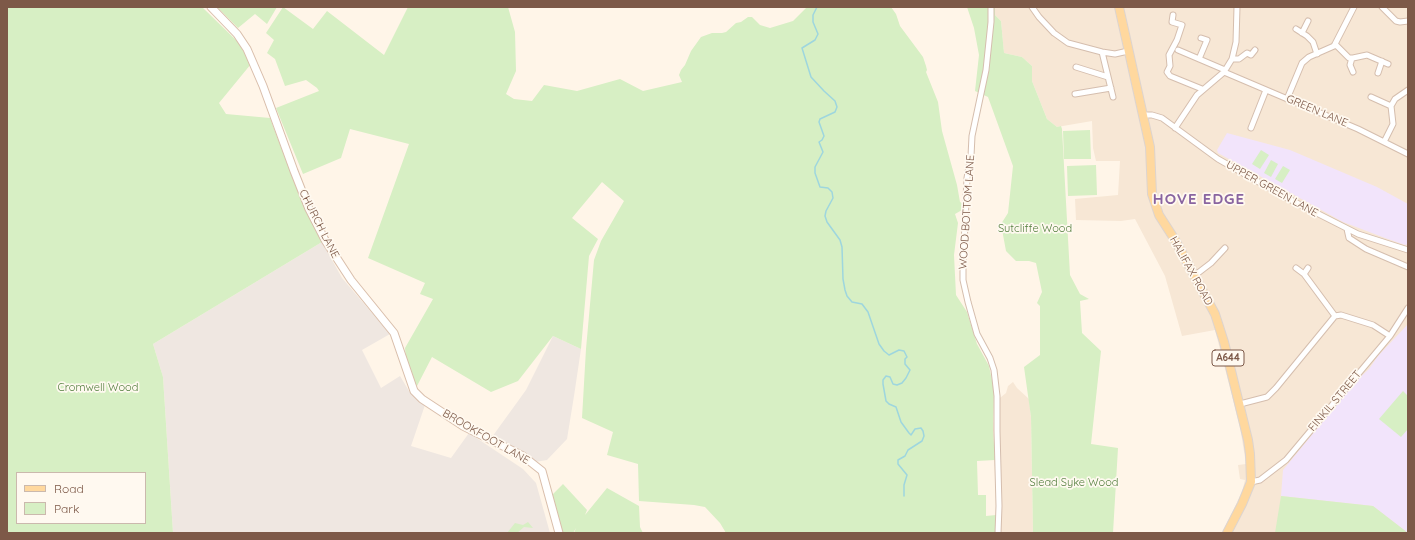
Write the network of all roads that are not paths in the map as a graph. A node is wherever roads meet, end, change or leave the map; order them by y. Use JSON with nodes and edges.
{"nodes":[{"id":1,"x":211,"y":7,"type":"edge"},
{"id":2,"x":991,"y":7,"type":"edge"},
{"id":3,"x":1032,"y":7,"type":"edge"},
{"id":4,"x":1119,"y":7,"type":"edge"},
{"id":5,"x":1237,"y":7,"type":"edge"},
{"id":6,"x":1354,"y":7,"type":"edge"},
{"id":7,"x":1382,"y":7,"type":"edge"},
{"id":8,"x":1174,"y":15,"type":"dead end"},
{"id":9,"x":1308,"y":21,"type":"dead end"},
{"id":10,"x":1408,"y":21,"type":"edge"},
{"id":11,"x":1296,"y":30,"type":"dead end"},
{"id":12,"x":1302,"y":33,"type":"junction"},
{"id":13,"x":1201,"y":38,"type":"dead end"},
{"id":14,"x":1336,"y":44,"type":"junction"},
{"id":15,"x":1178,"y":50,"type":"dead end"},
{"id":16,"x":1254,"y":50,"type":"dead end"},
{"id":17,"x":1128,"y":51,"type":"junction"},
{"id":18,"x":1102,"y":52,"type":"junction"},
{"id":19,"x":1317,"y":54,"type":"junction"},
{"id":20,"x":1352,"y":58,"type":"junction"},
{"id":21,"x":1199,"y":59,"type":"junction"},
{"id":22,"x":1232,"y":59,"type":"junction"},
{"id":23,"x":1382,"y":61,"type":"junction"},
{"id":24,"x":1388,"y":64,"type":"dead end"},
{"id":25,"x":1076,"y":67,"type":"dead end"},
{"id":26,"x":1225,"y":71,"type":"junction"},
{"id":27,"x":1353,"y":72,"type":"dead end"},
{"id":28,"x":1378,"y":73,"type":"dead end"},
{"id":29,"x":1108,"y":77,"type":"junction"},
{"id":30,"x":1111,"y":88,"type":"junction"},
{"id":31,"x":1202,"y":89,"type":"junction"},
{"id":32,"x":1266,"y":90,"type":"junction"},
{"id":33,"x":1408,"y":90,"type":"edge"},
{"id":34,"x":1075,"y":94,"type":"dead end"},
{"id":35,"x":1113,"y":96,"type":"dead end"},
{"id":36,"x":1371,"y":97,"type":"dead end"},
{"id":37,"x":1288,"y":99,"type":"junction"},
{"id":38,"x":1391,"y":106,"type":"junction"},
{"id":39,"x":1144,"y":115,"type":"junction"},
{"id":40,"x":1175,"y":128,"type":"junction"},
{"id":41,"x":1251,"y":128,"type":"dead end"},
{"id":42,"x":1384,"y":142,"type":"junction"},
{"id":43,"x":1408,"y":154,"type":"edge"},
{"id":44,"x":1347,"y":229,"type":"junction"},
{"id":45,"x":1225,"y":248,"type":"dead end"},
{"id":46,"x":1408,"y":250,"type":"edge"},
{"id":47,"x":1408,"y":267,"type":"edge"},
{"id":48,"x":1296,"y":268,"type":"dead end"},
{"id":49,"x":1308,"y":268,"type":"dead end"},
{"id":50,"x":1304,"y":274,"type":"junction"},
{"id":51,"x":1194,"y":276,"type":"junction"},
{"id":52,"x":1408,"y":308,"type":"edge"},
{"id":53,"x":1335,"y":316,"type":"junction"},
{"id":54,"x":1390,"y":336,"type":"junction"},
{"id":55,"x":1240,"y":404,"type":"junction"},
{"id":56,"x":435,"y":408,"type":"joint"},
{"id":57,"x":1251,"y":482,"type":"junction"},
{"id":58,"x":559,"y":533,"type":"edge"},
{"id":59,"x":998,"y":533,"type":"edge"},
{"id":60,"x":1227,"y":533,"type":"edge"}],
"edges":[{"from":1,"to":56,"type":"street","name":"CHURCH LANE"},
{"from":2,"to":59,"type":"street","name":"WOOD BOTTOM LANE"},
{"from":3,"to":18,"type":"street"},
{"from":4,"to":17,"type":"main road","name":"HALIFAX ROAD","number":"A644"},
{"from":5,"to":22,"type":"street"},
{"from":6,"to":14,"type":"street"},
{"from":7,"to":10,"type":"street"},
{"from":8,"to":31,"type":"street"},
{"from":9,"to":12,"type":"street"},
{"from":11,"to":12,"type":"street"},
{"from":12,"to":19,"type":"street"},
{"from":13,"to":21,"type":"street"},
{"from":14,"to":19,"type":"street"},
{"from":14,"to":20,"type":"street"},
{"from":15,"to":21,"type":"street","name":"GREEN LANE"},
{"from":16,"to":22,"type":"street"},
{"from":17,"to":18,"type":"street"},
{"from":17,"to":39,"type":"main road","name":"HALIFAX ROAD","number":"A644"},
{"from":18,"to":29,"type":"street"},
{"from":19,"to":37,"type":"street"},
{"from":20,"to":23,"type":"street"},
{"from":20,"to":27,"type":"street"},
{"from":21,"to":26,"type":"street","name":"GREEN LANE"},
{"from":22,"to":26,"type":"street"},
{"from":23,"to":24,"type":"street"},
{"from":23,"to":28,"type":"street"},
{"from":25,"to":29,"type":"street"},
{"from":26,"to":31,"type":"street"},
{"from":26,"to":32,"type":"street","name":"GREEN LANE"},
{"from":29,"to":30,"type":"street"},
{"from":30,"to":34,"type":"street"},
{"from":30,"to":35,"type":"street"},
{"from":31,"to":40,"type":"street"},
{"from":32,"to":37,"type":"street","name":"GREEN LANE"},
{"from":32,"to":41,"type":"street"},
{"from":33,"to":38,"type":"street"},
{"from":36,"to":38,"type":"street"},
{"from":37,"to":42,"type":"street","name":"GREEN LANE"},
{"from":38,"to":42,"type":"street"},
{"from":39,"to":40,"type":"street","name":"UPPER GREEN LANE"},
{"from":39,"to":51,"type":"main road","name":"HALIFAX ROAD","number":"A644"},
{"from":40,"to":44,"type":"street","name":"UPPER GREEN LANE"},
{"from":42,"to":43,"type":"street","name":"GREEN LANE"},
{"from":44,"to":46,"type":"street","name":"UPPER GREEN LANE"},
{"from":44,"to":47,"type":"street"},
{"from":45,"to":51,"type":"street"},
{"from":48,"to":50,"type":"street"},
{"from":49,"to":50,"type":"street"},
{"from":50,"to":53,"type":"street"},
{"from":51,"to":55,"type":"main road","name":"HALIFAX ROAD","number":"A644"},
{"from":52,"to":54,"type":"street","name":"FINKIL STREET"},
{"from":53,"to":54,"type":"street"},
{"from":53,"to":55,"type":"street"},
{"from":54,"to":57,"type":"street","name":"FINKIL STREET"},
{"from":55,"to":57,"type":"main road","name":"HALIFAX ROAD","number":"A644"},
{"from":56,"to":58,"type":"street","name":"BROOKFOOT LANE"},
{"from":57,"to":60,"type":"main road","name":"HALIFAX ROAD","number":"A644"}]}
